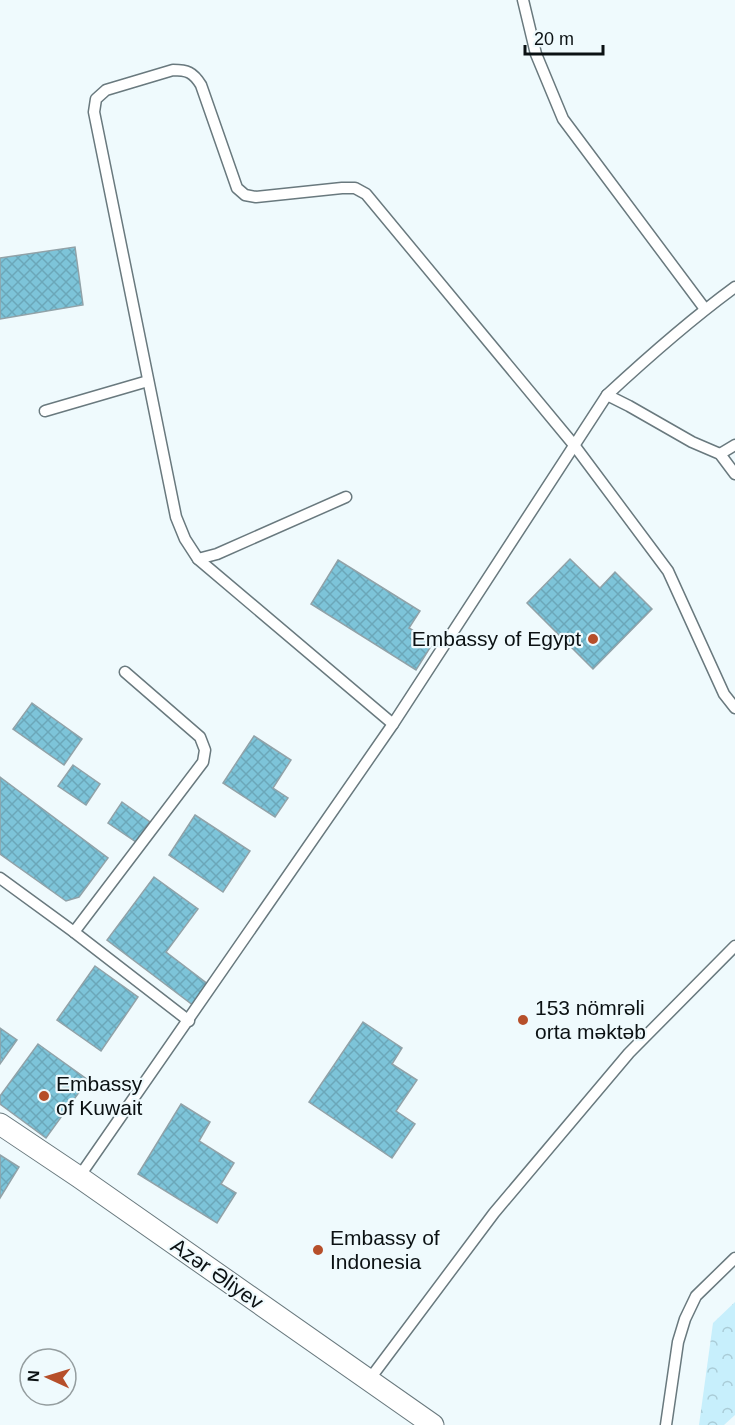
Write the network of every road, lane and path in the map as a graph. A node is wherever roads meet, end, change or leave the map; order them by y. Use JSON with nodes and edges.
{"nodes":[{"id":1,"x":523,"y":0,"type":"edge"},
{"id":2,"x":735,"y":287,"type":"edge"},
{"id":3,"x":705,"y":309,"type":"junction"},
{"id":4,"x":148,"y":381,"type":"junction"},
{"id":5,"x":607,"y":395,"type":"junction"},
{"id":6,"x":45,"y":411,"type":"dead end"},
{"id":7,"x":574,"y":445,"type":"junction"},
{"id":8,"x":735,"y":445,"type":"edge"},
{"id":9,"x":720,"y":454,"type":"junction"},
{"id":10,"x":735,"y":474,"type":"edge"},
{"id":11,"x":346,"y":497,"type":"dead end"},
{"id":12,"x":198,"y":559,"type":"junction"},
{"id":13,"x":124,"y":672,"type":"dead end"},
{"id":14,"x":735,"y":708,"type":"edge"},
{"id":15,"x":393,"y":724,"type":"junction"},
{"id":16,"x":0,"y":878,"type":"edge"},
{"id":17,"x":74,"y":932,"type":"junction"},
{"id":18,"x":735,"y":946,"type":"edge"},
{"id":19,"x":189,"y":1021,"type":"junction"},
{"id":20,"x":0,"y":1124,"type":"edge"},
{"id":21,"x":79,"y":1177,"type":"junction"},
{"id":22,"x":735,"y":1258,"type":"edge"},
{"id":23,"x":369,"y":1380,"type":"junction"},
{"id":24,"x":433,"y":1425,"type":"edge"},
{"id":25,"x":666,"y":1425,"type":"edge"}],
"edges":[{"from":1,"to":3,"type":"lane"},
{"from":2,"to":3,"type":"lane"},
{"from":3,"to":5,"type":"lane"},
{"from":4,"to":6,"type":"lane"},
{"from":4,"to":7,"type":"lane"},
{"from":4,"to":12,"type":"lane"},
{"from":5,"to":7,"type":"lane"},
{"from":5,"to":9,"type":"lane"},
{"from":7,"to":14,"type":"lane"},
{"from":7,"to":15,"type":"lane"},
{"from":8,"to":9,"type":"lane"},
{"from":9,"to":10,"type":"lane"},
{"from":11,"to":12,"type":"lane"},
{"from":12,"to":15,"type":"lane"},
{"from":13,"to":17,"type":"lane"},
{"from":15,"to":19,"type":"lane"},
{"from":16,"to":17,"type":"lane"},
{"from":17,"to":19,"type":"lane"},
{"from":18,"to":23,"type":"lane"},
{"from":19,"to":21,"type":"lane"},
{"from":20,"to":21,"type":"street","name":"Azər Əliyev"},
{"from":21,"to":23,"type":"street","name":"Azər Əliyev"},
{"from":22,"to":25,"type":"lane"},
{"from":23,"to":24,"type":"street","name":"Azər Əliyev"}]}
